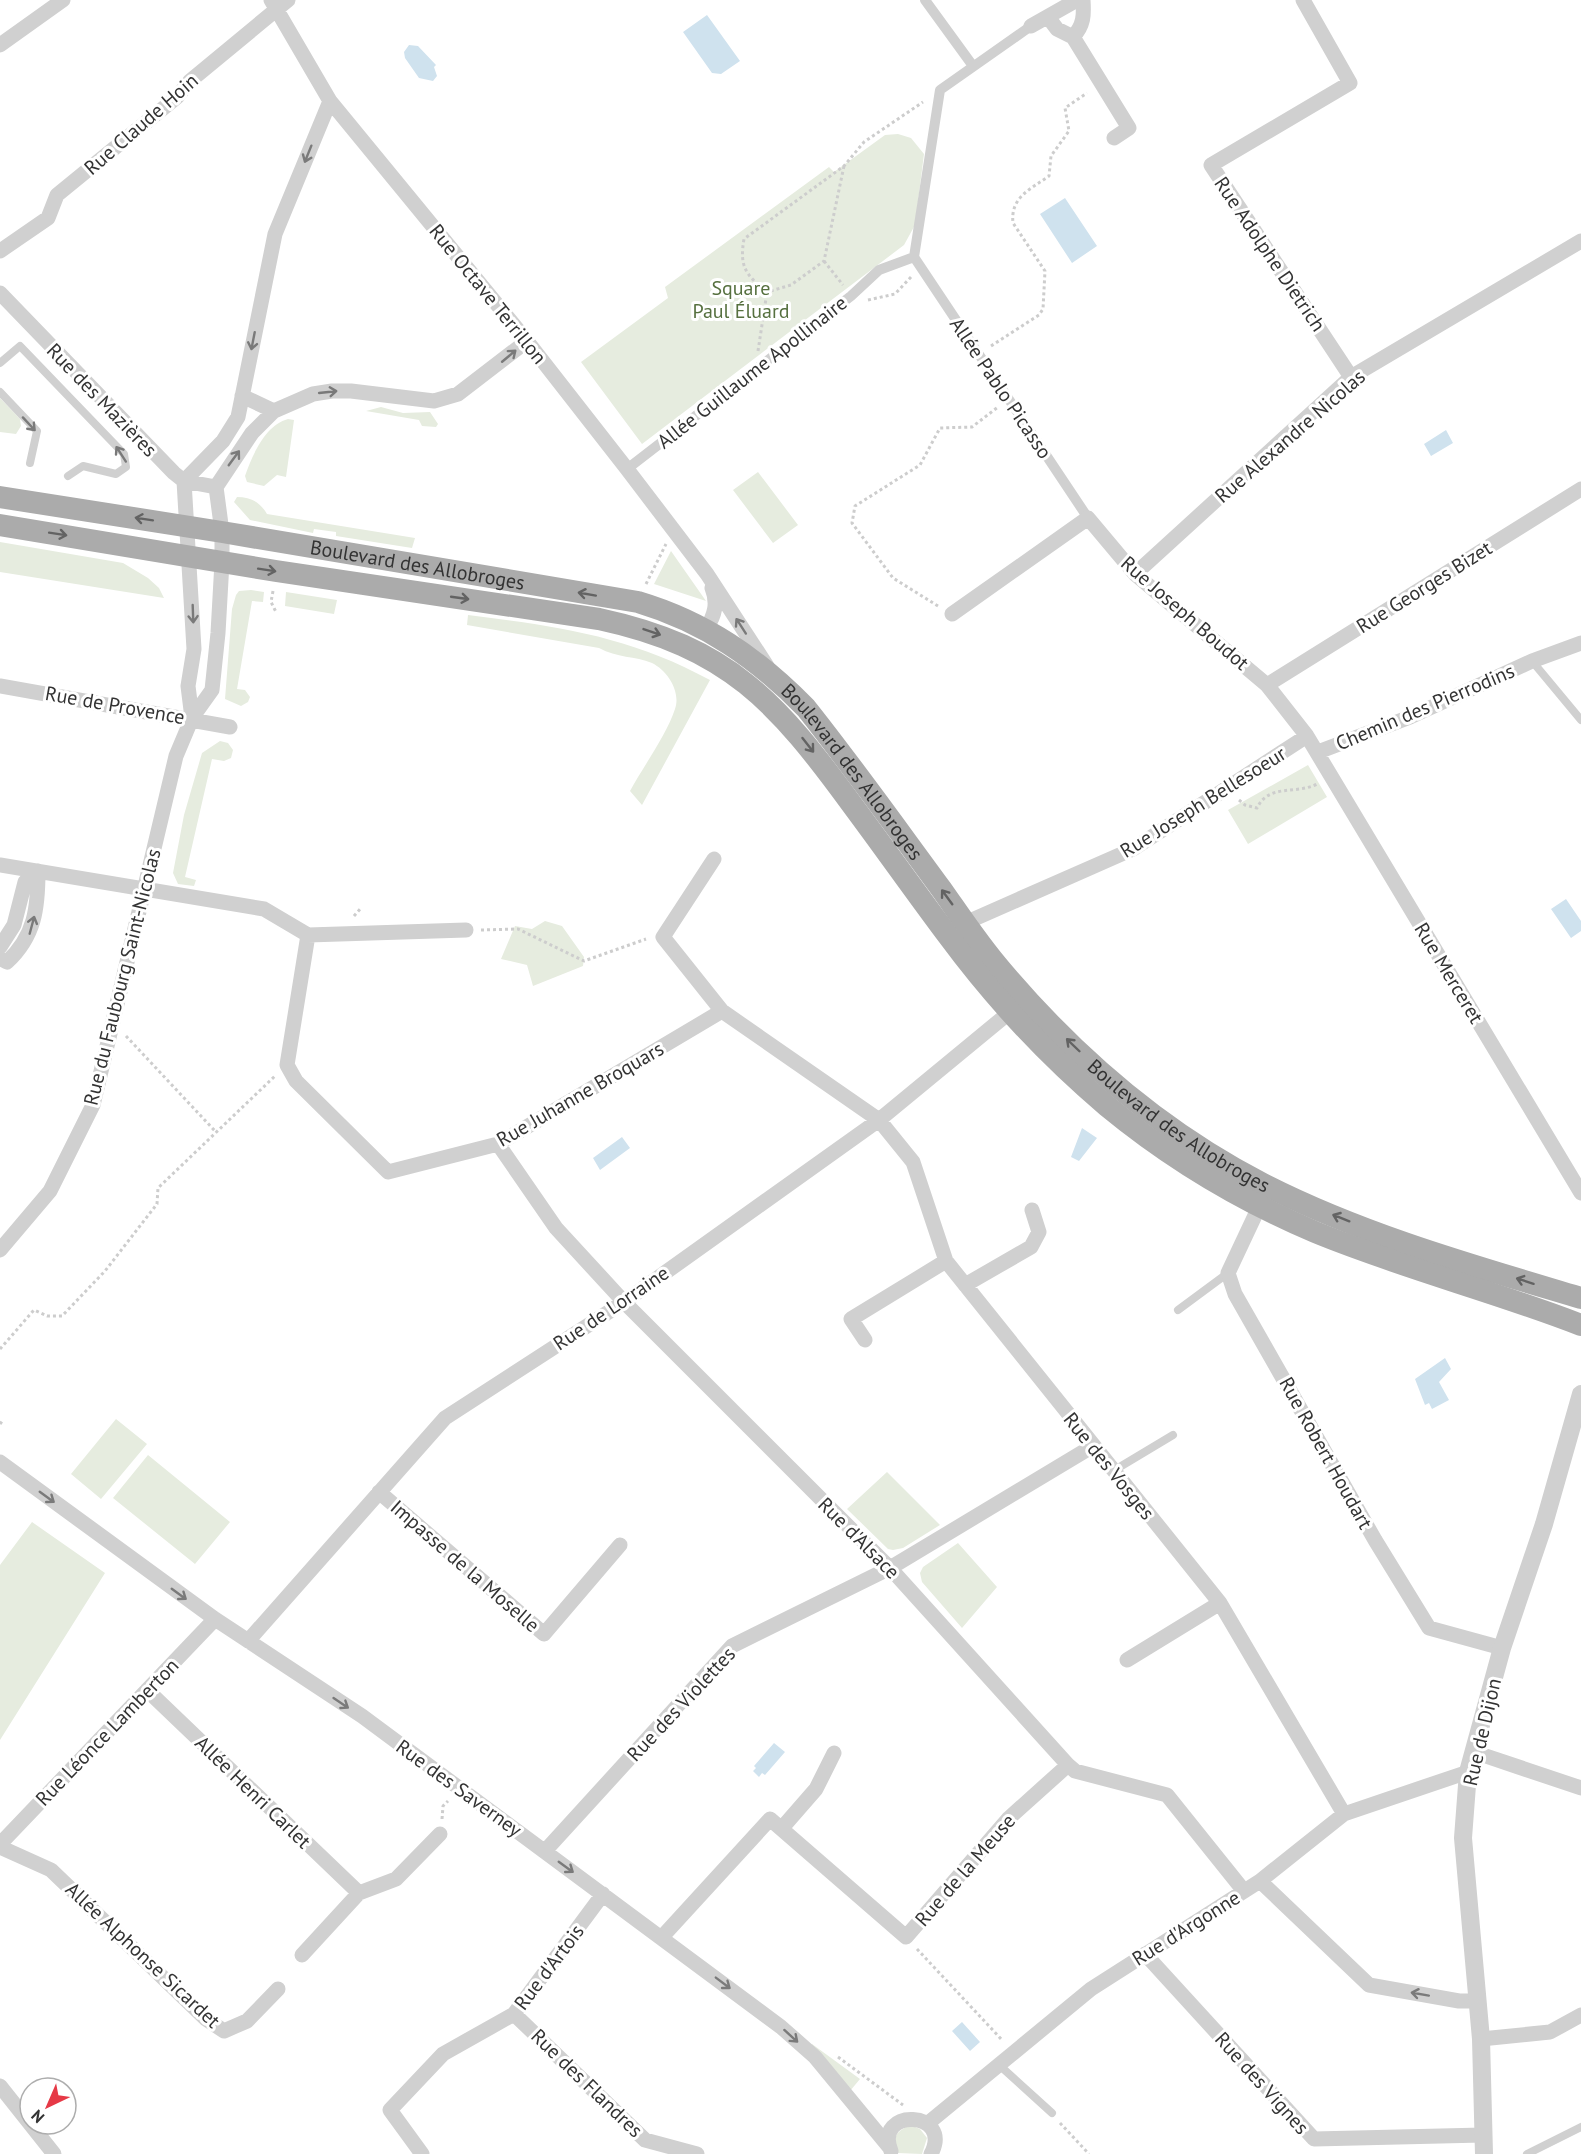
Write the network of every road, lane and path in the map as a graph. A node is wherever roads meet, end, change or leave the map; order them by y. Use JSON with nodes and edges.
{"nodes":[{"id":1,"x":63,"y":0,"type":"edge"},
{"id":2,"x":925,"y":0,"type":"edge"},
{"id":3,"x":1077,"y":0,"type":"edge"},
{"id":4,"x":1083,"y":0,"type":"edge"},
{"id":5,"x":1303,"y":0,"type":"edge"},
{"id":6,"x":278,"y":3,"type":"edge"},
{"id":7,"x":1048,"y":16,"type":"junction"},
{"id":8,"x":1031,"y":26,"type":"joint"},
{"id":9,"x":1073,"y":37,"type":"junction"},
{"id":10,"x":0,"y":45,"type":"edge"},
{"id":11,"x":973,"y":66,"type":"junction"},
{"id":12,"x":940,"y":90,"type":"junction"},
{"id":13,"x":1087,"y":93,"type":"dead end"},
{"id":14,"x":330,"y":100,"type":"junction"},
{"id":15,"x":1114,"y":138,"type":"dead end"},
{"id":16,"x":844,"y":166,"type":"junction"},
{"id":17,"x":1581,"y":241,"type":"edge"},
{"id":18,"x":0,"y":251,"type":"edge"},
{"id":19,"x":914,"y":257,"type":"junction"},
{"id":20,"x":824,"y":261,"type":"junction"},
{"id":21,"x":922,"y":269,"type":"junction"},
{"id":22,"x":767,"y":292,"type":"junction"},
{"id":23,"x":0,"y":293,"type":"edge"},
{"id":24,"x":851,"y":296,"type":"junction"},
{"id":25,"x":837,"y":306,"type":"junction"},
{"id":26,"x":527,"y":341,"type":"junction"},
{"id":27,"x":978,"y":355,"type":"junction"},
{"id":28,"x":0,"y":363,"type":"edge"},
{"id":29,"x":754,"y":370,"type":"junction"},
{"id":30,"x":1351,"y":376,"type":"junction"},
{"id":31,"x":0,"y":392,"type":"edge"},
{"id":32,"x":242,"y":396,"type":"junction"},
{"id":33,"x":1008,"y":399,"type":"junction"},
{"id":34,"x":274,"y":411,"type":"junction"},
{"id":35,"x":30,"y":464,"type":"dead end"},
{"id":36,"x":627,"y":469,"type":"junction"},
{"id":37,"x":68,"y":476,"type":"dead end"},
{"id":38,"x":184,"y":481,"type":"junction"},
{"id":39,"x":216,"y":487,"type":"junction"},
{"id":40,"x":1581,"y":489,"type":"edge"},
{"id":41,"x":0,"y":497,"type":"edge"},
{"id":42,"x":1088,"y":518,"type":"junction"},
{"id":43,"x":0,"y":525,"type":"edge"},
{"id":44,"x":186,"y":526,"type":"junction"},
{"id":45,"x":673,"y":529,"type":"junction"},
{"id":46,"x":222,"y":532,"type":"junction"},
{"id":47,"x":189,"y":556,"type":"junction"},
{"id":48,"x":222,"y":562,"type":"junction"},
{"id":49,"x":707,"y":574,"type":"junction"},
{"id":50,"x":1135,"y":574,"type":"junction"},
{"id":51,"x":638,"y":602,"type":"junction"},
{"id":52,"x":952,"y":614,"type":"joint"},
{"id":53,"x":706,"y":629,"type":"junction"},
{"id":54,"x":1581,"y":643,"type":"edge"},
{"id":55,"x":1532,"y":661,"type":"junction"},
{"id":56,"x":772,"y":675,"type":"junction"},
{"id":57,"x":1268,"y":685,"type":"junction"},
{"id":58,"x":0,"y":686,"type":"edge"},
{"id":59,"x":192,"y":718,"type":"junction"},
{"id":60,"x":1581,"y":720,"type":"edge"},
{"id":61,"x":230,"y":727,"type":"dead end"},
{"id":62,"x":1307,"y":736,"type":"junction"},
{"id":63,"x":1318,"y":752,"type":"junction"},
{"id":64,"x":1332,"y":777,"type":"junction"},
{"id":65,"x":1229,"y":788,"type":"junction"},
{"id":66,"x":714,"y":859,"type":"dead end"},
{"id":67,"x":0,"y":865,"type":"edge"},
{"id":68,"x":38,"y":871,"type":"junction"},
{"id":69,"x":145,"y":891,"type":"junction"},
{"id":70,"x":965,"y":923,"type":"junction"},
{"id":71,"x":466,"y":930,"type":"joint"},
{"id":72,"x":308,"y":934,"type":"junction"},
{"id":73,"x":663,"y":937,"type":"junction"},
{"id":74,"x":0,"y":947,"type":"edge"},
{"id":75,"x":0,"y":958,"type":"edge"},
{"id":76,"x":722,"y":1011,"type":"junction"},
{"id":77,"x":1010,"y":1012,"type":"junction"},
{"id":78,"x":113,"y":1022,"type":"junction"},
{"id":79,"x":287,"y":1065,"type":"junction"},
{"id":80,"x":879,"y":1119,"type":"junction"},
{"id":81,"x":215,"y":1131,"type":"junction"},
{"id":82,"x":498,"y":1144,"type":"junction"},
{"id":83,"x":1581,"y":1193,"type":"edge"},
{"id":84,"x":1259,"y":1206,"type":"junction"},
{"id":85,"x":1032,"y":1210,"type":"dead end"},
{"id":86,"x":0,"y":1250,"type":"edge"},
{"id":87,"x":946,"y":1261,"type":"junction"},
{"id":88,"x":1228,"y":1273,"type":"junction"},
{"id":89,"x":965,"y":1285,"type":"junction"},
{"id":90,"x":1581,"y":1298,"type":"edge"},
{"id":91,"x":624,"y":1302,"type":"junction"},
{"id":92,"x":1178,"y":1310,"type":"dead end"},
{"id":93,"x":1581,"y":1325,"type":"edge"},
{"id":94,"x":865,"y":1340,"type":"dead end"},
{"id":95,"x":0,"y":1349,"type":"edge"},
{"id":96,"x":1581,"y":1394,"type":"edge"},
{"id":97,"x":1173,"y":1435,"type":"dead end"},
{"id":98,"x":1093,"y":1446,"type":"junction"},
{"id":99,"x":0,"y":1462,"type":"edge"},
{"id":100,"x":1113,"y":1471,"type":"junction"},
{"id":101,"x":379,"y":1492,"type":"junction"},
{"id":102,"x":620,"y":1545,"type":"dead end"},
{"id":103,"x":890,"y":1568,"type":"junction"},
{"id":104,"x":1220,"y":1603,"type":"junction"},
{"id":105,"x":214,"y":1619,"type":"junction"},
{"id":106,"x":248,"y":1641,"type":"junction"},
{"id":107,"x":1502,"y":1648,"type":"junction"},
{"id":108,"x":1127,"y":1660,"type":"dead end"},
{"id":109,"x":147,"y":1690,"type":"junction"},
{"id":110,"x":1474,"y":1752,"type":"junction"},
{"id":111,"x":834,"y":1753,"type":"dead end"},
{"id":112,"x":1068,"y":1765,"type":"junction"},
{"id":113,"x":1468,"y":1772,"type":"junction"},
{"id":114,"x":1581,"y":1788,"type":"edge"},
{"id":115,"x":460,"y":1789,"type":"junction"},
{"id":116,"x":1344,"y":1814,"type":"junction"},
{"id":117,"x":782,"y":1828,"type":"junction"},
{"id":118,"x":440,"y":1834,"type":"joint"},
{"id":119,"x":0,"y":1845,"type":"edge"},
{"id":120,"x":545,"y":1851,"type":"junction"},
{"id":121,"x":1260,"y":1881,"type":"junction"},
{"id":122,"x":1244,"y":1891,"type":"junction"},
{"id":123,"x":359,"y":1893,"type":"junction"},
{"id":124,"x":603,"y":1894,"type":"junction"},
{"id":125,"x":662,"y":1937,"type":"junction"},
{"id":126,"x":906,"y":1937,"type":"junction"},
{"id":127,"x":1145,"y":1954,"type":"junction"},
{"id":128,"x":302,"y":1955,"type":"dead end"},
{"id":129,"x":278,"y":1989,"type":"dead end"},
{"id":130,"x":1478,"y":2001,"type":"junction"},
{"id":131,"x":514,"y":2014,"type":"junction"},
{"id":132,"x":1581,"y":2015,"type":"edge"},
{"id":133,"x":1481,"y":2039,"type":"junction"},
{"id":134,"x":1013,"y":2051,"type":"junction"},
{"id":135,"x":998,"y":2064,"type":"junction"},
{"id":136,"x":0,"y":2086,"type":"edge"},
{"id":137,"x":1052,"y":2113,"type":"joint"},
{"id":138,"x":927,"y":2124,"type":"junction"},
{"id":139,"x":1581,"y":2127,"type":"edge"},
{"id":140,"x":1483,"y":2135,"type":"junction"},
{"id":141,"x":891,"y":2151,"type":"edge"},
{"id":142,"x":54,"y":2154,"type":"edge"},
{"id":143,"x":422,"y":2154,"type":"edge"},
{"id":144,"x":698,"y":2154,"type":"edge"},
{"id":145,"x":931,"y":2154,"type":"edge"},
{"id":146,"x":1089,"y":2154,"type":"edge"},
{"id":147,"x":1484,"y":2154,"type":"edge"},
{"id":148,"x":1527,"y":2154,"type":"edge"}],
"edges":[{"from":1,"to":10,"type":"street"},
{"from":2,"to":11,"type":"street"},
{"from":3,"to":7,"type":"street"},
{"from":4,"to":9,"type":"street"},
{"from":5,"to":30,"type":"street","name":"Rue Adolphe Dietrich"},
{"from":6,"to":14,"type":"street","name":"Rue Octave Terrillon"},
{"from":6,"to":18,"type":"street","name":"Rue Claude Hoin"},
{"from":7,"to":8,"type":"street"},
{"from":7,"to":9,"type":"street"},
{"from":8,"to":11,"type":"street"},
{"from":9,"to":15,"type":"street"},
{"from":11,"to":12,"type":"street"},
{"from":12,"to":16,"type":"path"},
{"from":12,"to":19,"type":"street"},
{"from":13,"to":27,"type":"path"},
{"from":14,"to":26,"type":"street","name":"Rue Octave Terrillon"},
{"from":14,"to":32,"type":"street","one_way":true},
{"from":16,"to":20,"type":"path"},
{"from":16,"to":22,"type":"path"},
{"from":17,"to":30,"type":"street","name":"Rue Alexandre Nicolas"},
{"from":19,"to":21,"type":"street","name":"Allée Pablo Picasso"},
{"from":19,"to":24,"type":"street","name":"Allée Guillaume Apollinaire"},
{"from":20,"to":22,"type":"path"},
{"from":20,"to":24,"type":"path"},
{"from":21,"to":25,"type":"path"},
{"from":21,"to":27,"type":"street","name":"Allée Pablo Picasso"},
{"from":22,"to":29,"type":"path"},
{"from":23,"to":38,"type":"street","name":"Rue des Mazières"},
{"from":24,"to":25,"type":"street","name":"Allée Guillaume Apollinaire"},
{"from":25,"to":29,"type":"street","name":"Allée Guillaume Apollinaire"},
{"from":34,"to":26,"type":"street","one_way":true},
{"from":26,"to":36,"type":"street","name":"Rue Octave Terrillon"},
{"from":27,"to":33,"type":"street","name":"Allée Pablo Picasso"},
{"from":37,"to":28,"type":"lane","one_way":true},
{"from":29,"to":36,"type":"street","name":"Allée Guillaume Apollinaire"},
{"from":30,"to":50,"type":"street","name":"Rue Alexandre Nicolas"},
{"from":31,"to":35,"type":"lane","one_way":true},
{"from":32,"to":34,"type":"street"},
{"from":32,"to":38,"type":"street"},
{"from":33,"to":42,"type":"street","name":"Allée Pablo Picasso"},
{"from":33,"to":52,"type":"path"},
{"from":39,"to":34,"type":"street","one_way":true},
{"from":36,"to":45,"type":"street","name":"Rue Octave Terrillon"},
{"from":38,"to":39,"type":"street"},
{"from":38,"to":44,"type":"street","name":"Rue du Faubourg Saint-Nicolas"},
{"from":39,"to":46,"type":"street","name":"Rue du Faubourg Saint-Nicolas"},
{"from":40,"to":57,"type":"street","name":"Rue Georges Bizet"},
{"from":44,"to":41,"type":"main road","name":"Boulevard des Allobroges","one_way":true},
{"from":42,"to":50,"type":"street","name":"Rue Joseph Boudot"},
{"from":42,"to":52,"type":"street"},
{"from":43,"to":47,"type":"main road","name":"Boulevard des Allobroges","one_way":true},
{"from":44,"to":46,"type":"main road","name":"Boulevard des Allobroges"},
{"from":44,"to":47,"type":"street","name":"Rue du Faubourg Saint-Nicolas"},
{"from":45,"to":49,"type":"street","name":"Rue Octave Terrillon"},
{"from":45,"to":51,"type":"path"},
{"from":46,"to":48,"type":"street","name":"Rue du Faubourg Saint-Nicolas"},
{"from":51,"to":46,"type":"main road","name":"Boulevard des Allobroges","one_way":true},
{"from":47,"to":48,"type":"main road","name":"Boulevard des Allobroges"},
{"from":47,"to":59,"type":"street","name":"Rue du Faubourg Saint-Nicolas","one_way":true},
{"from":48,"to":59,"type":"street","name":"Rue du Faubourg Saint-Nicolas"},
{"from":48,"to":77,"type":"main road","name":"Boulevard des Allobroges","one_way":true},
{"from":49,"to":53,"type":"street","name":"Rue Octave Terrillon"},
{"from":56,"to":49,"type":"street","name":"Rue Octave Terrillon","one_way":true},
{"from":50,"to":57,"type":"street","name":"Rue Joseph Boudot"},
{"from":51,"to":53,"type":"main road","name":"Boulevard des Allobroges"},
{"from":53,"to":56,"type":"main road","name":"Boulevard des Allobroges"},
{"from":54,"to":55,"type":"street","name":"Chemin des Pierrodins"},
{"from":55,"to":60,"type":"lane","name":"Chemin des Pierrodins"},
{"from":55,"to":63,"type":"street","name":"Chemin des Pierrodins"},
{"from":70,"to":56,"type":"main road","name":"Boulevard des Allobroges","one_way":true},
{"from":57,"to":62,"type":"street","name":"Rue Joseph Boudot"},
{"from":58,"to":59,"type":"street","name":"Rue de Provence"},
{"from":59,"to":61,"type":"street","name":"Rue de Provence"},
{"from":59,"to":69,"type":"street","name":"Rue du Faubourg Saint-Nicolas"},
{"from":62,"to":63,"type":"street","name":"Rue Joseph Boudot"},
{"from":62,"to":65,"type":"street","name":"Rue Joseph Bellesoeur"},
{"from":63,"to":64,"type":"street","name":"Rue Merceret"},
{"from":64,"to":65,"type":"path"},
{"from":64,"to":83,"type":"street","name":"Rue Merceret"},
{"from":65,"to":70,"type":"street","name":"Rue Joseph Bellesoeur"},
{"from":66,"to":73,"type":"street"},
{"from":67,"to":68,"type":"street"},
{"from":68,"to":69,"type":"street"},
{"from":68,"to":74,"type":"street"},
{"from":75,"to":68,"type":"street","one_way":true},
{"from":69,"to":72,"type":"street"},
{"from":69,"to":78,"type":"street","name":"Rue du Faubourg Saint-Nicolas"},
{"from":90,"to":70,"type":"main road","name":"Boulevard des Allobroges","one_way":true},
{"from":71,"to":72,"type":"street"},
{"from":71,"to":73,"type":"path"},
{"from":72,"to":79,"type":"street"},
{"from":73,"to":76,"type":"street"},
{"from":76,"to":80,"type":"street"},
{"from":76,"to":82,"type":"street","name":"Rue Juhanne Broquars"},
{"from":77,"to":80,"type":"street","name":"Rue de Lorraine"},
{"from":77,"to":84,"type":"main road","name":"Boulevard des Allobroges"},
{"from":78,"to":81,"type":"path"},
{"from":78,"to":86,"type":"street","name":"Rue du Faubourg Saint-Nicolas"},
{"from":79,"to":81,"type":"path"},
{"from":79,"to":82,"type":"street","name":"Rue Juhanne Broquars"},
{"from":80,"to":87,"type":"street","name":"Rue des Vosges"},
{"from":80,"to":91,"type":"street","name":"Rue de Lorraine"},
{"from":81,"to":95,"type":"path"},
{"from":82,"to":91,"type":"street","name":"Rue d'Alsace"},
{"from":84,"to":88,"type":"street"},
{"from":84,"to":93,"type":"main road","name":"Boulevard des Allobroges"},
{"from":85,"to":89,"type":"street"},
{"from":87,"to":89,"type":"street","name":"Rue des Vosges"},
{"from":87,"to":94,"type":"street"},
{"from":88,"to":92,"type":"lane"},
{"from":88,"to":107,"type":"street","name":"Rue Robert Houdart"},
{"from":89,"to":98,"type":"street","name":"Rue des Vosges"},
{"from":91,"to":101,"type":"street","name":"Rue de Lorraine"},
{"from":91,"to":103,"type":"street","name":"Rue d'Alsace"},
{"from":96,"to":107,"type":"street","name":"Rue de Dijon"},
{"from":97,"to":100,"type":"lane"},
{"from":98,"to":100,"type":"street","name":"Rue des Vosges"},
{"from":98,"to":103,"type":"street","name":"Rue des Violettes"},
{"from":99,"to":105,"type":"street","name":"Rue des Saverney","one_way":true},
{"from":100,"to":104,"type":"street","name":"Rue des Vosges"},
{"from":101,"to":102,"type":"street","name":"Impasse de la Moselle"},
{"from":101,"to":106,"type":"street","name":"Rue de Lorraine"},
{"from":103,"to":112,"type":"street","name":"Rue d'Alsace"},
{"from":103,"to":120,"type":"street","name":"Rue des Violettes"},
{"from":104,"to":108,"type":"street"},
{"from":104,"to":116,"type":"street","name":"Rue des Vosges"},
{"from":105,"to":106,"type":"street","name":"Rue des Saverney"},
{"from":105,"to":109,"type":"street","name":"Rue Léonce Lamberton"},
{"from":106,"to":115,"type":"street","name":"Rue des Saverney","one_way":true},
{"from":107,"to":110,"type":"street","name":"Rue de Dijon"},
{"from":109,"to":119,"type":"street","name":"Rue Léonce Lamberton"},
{"from":109,"to":123,"type":"street","name":"Allée Henri Carlet"},
{"from":110,"to":113,"type":"street","name":"Rue de Dijon"},
{"from":110,"to":114,"type":"street"},
{"from":111,"to":117,"type":"street"},
{"from":112,"to":122,"type":"street","name":"Rue d'Alsace"},
{"from":112,"to":126,"type":"street","name":"Rue de la Meuse"},
{"from":113,"to":116,"type":"street","name":"Rue d'Argonne"},
{"from":113,"to":130,"type":"street","name":"Rue de Dijon"},
{"from":115,"to":118,"type":"path"},
{"from":115,"to":120,"type":"street","name":"Rue des Saverney"},
{"from":116,"to":121,"type":"street","name":"Rue d'Argonne"},
{"from":117,"to":125,"type":"street"},
{"from":117,"to":126,"type":"street","name":"Rue de la Meuse"},
{"from":118,"to":123,"type":"street"},
{"from":119,"to":129,"type":"street","name":"Allée Alphonse Sicardet"},
{"from":120,"to":124,"type":"street","name":"Rue des Saverney","one_way":true},
{"from":121,"to":122,"type":"street","name":"Rue d'Argonne"},
{"from":130,"to":121,"type":"street","one_way":true},
{"from":122,"to":127,"type":"street","name":"Rue d'Argonne"},
{"from":123,"to":128,"type":"street"},
{"from":124,"to":125,"type":"street","name":"Rue des Saverney"},
{"from":124,"to":131,"type":"street","name":"Rue d'Artois"},
{"from":125,"to":141,"type":"street","name":"Rue des Saverney","one_way":true},
{"from":126,"to":134,"type":"path"},
{"from":127,"to":134,"type":"street","name":"Rue d'Argonne"},
{"from":127,"to":140,"type":"street","name":"Rue des Vignes"},
{"from":130,"to":133,"type":"street","name":"Rue de Dijon"},
{"from":131,"to":143,"type":"street","name":"Rue d'Artois"},
{"from":131,"to":144,"type":"street","name":"Rue des Flandres"},
{"from":132,"to":133,"type":"street"},
{"from":133,"to":140,"type":"street","name":"Rue de Dijon"},
{"from":134,"to":135,"type":"street","name":"Rue d'Argonne"},
{"from":135,"to":137,"type":"lane"},
{"from":135,"to":138,"type":"street","name":"Rue d'Argonne"},
{"from":136,"to":142,"type":"street"},
{"from":137,"to":146,"type":"path"},
{"from":138,"to":141,"type":"street"},
{"from":138,"to":145,"type":"street"},
{"from":139,"to":148,"type":"lane"},
{"from":140,"to":147,"type":"street","name":"Rue de Dijon"}]}
